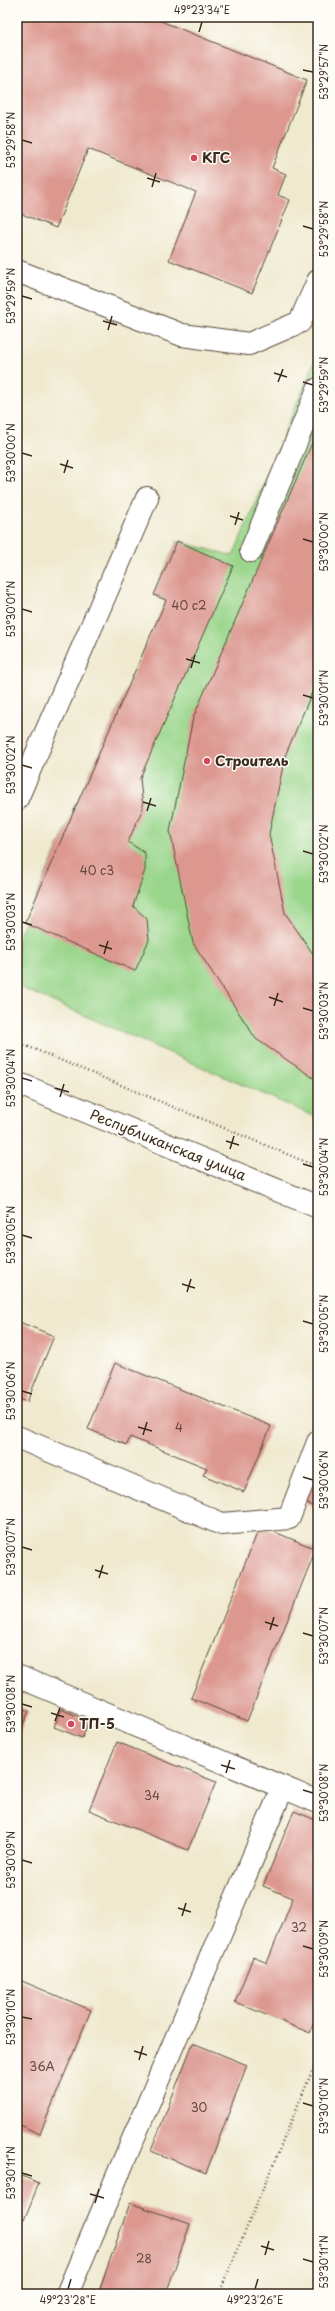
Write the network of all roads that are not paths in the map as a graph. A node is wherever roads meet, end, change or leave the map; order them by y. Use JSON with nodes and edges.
{"nodes":[{"id":1,"x":17,"y":271,"type":"edge"},
{"id":2,"x":318,"y":281,"type":"edge"},
{"id":3,"x":318,"y":389,"type":"edge"},
{"id":4,"x":147,"y":498,"type":"dead end"},
{"id":5,"x":251,"y":551,"type":"dead end"},
{"id":6,"x":17,"y":799,"type":"edge"},
{"id":7,"x":17,"y":1084,"type":"edge"},
{"id":8,"x":318,"y":1207,"type":"edge"},
{"id":9,"x":17,"y":1437,"type":"edge"},
{"id":10,"x":318,"y":1442,"type":"edge"},
{"id":11,"x":17,"y":1676,"type":"edge"},
{"id":12,"x":283,"y":1787,"type":"junction"},
{"id":13,"x":318,"y":1802,"type":"edge"},
{"id":14,"x":67,"y":2294,"type":"edge"}],
"edges":[{"from":1,"to":2,"type":"street"},
{"from":3,"to":5,"type":"street"},
{"from":4,"to":6,"type":"street"},
{"from":7,"to":8,"type":"street","name":"Республиканская улица"},
{"from":9,"to":10,"type":"street"},
{"from":11,"to":12,"type":"street"},
{"from":12,"to":13,"type":"street"},
{"from":12,"to":14,"type":"street"}]}
